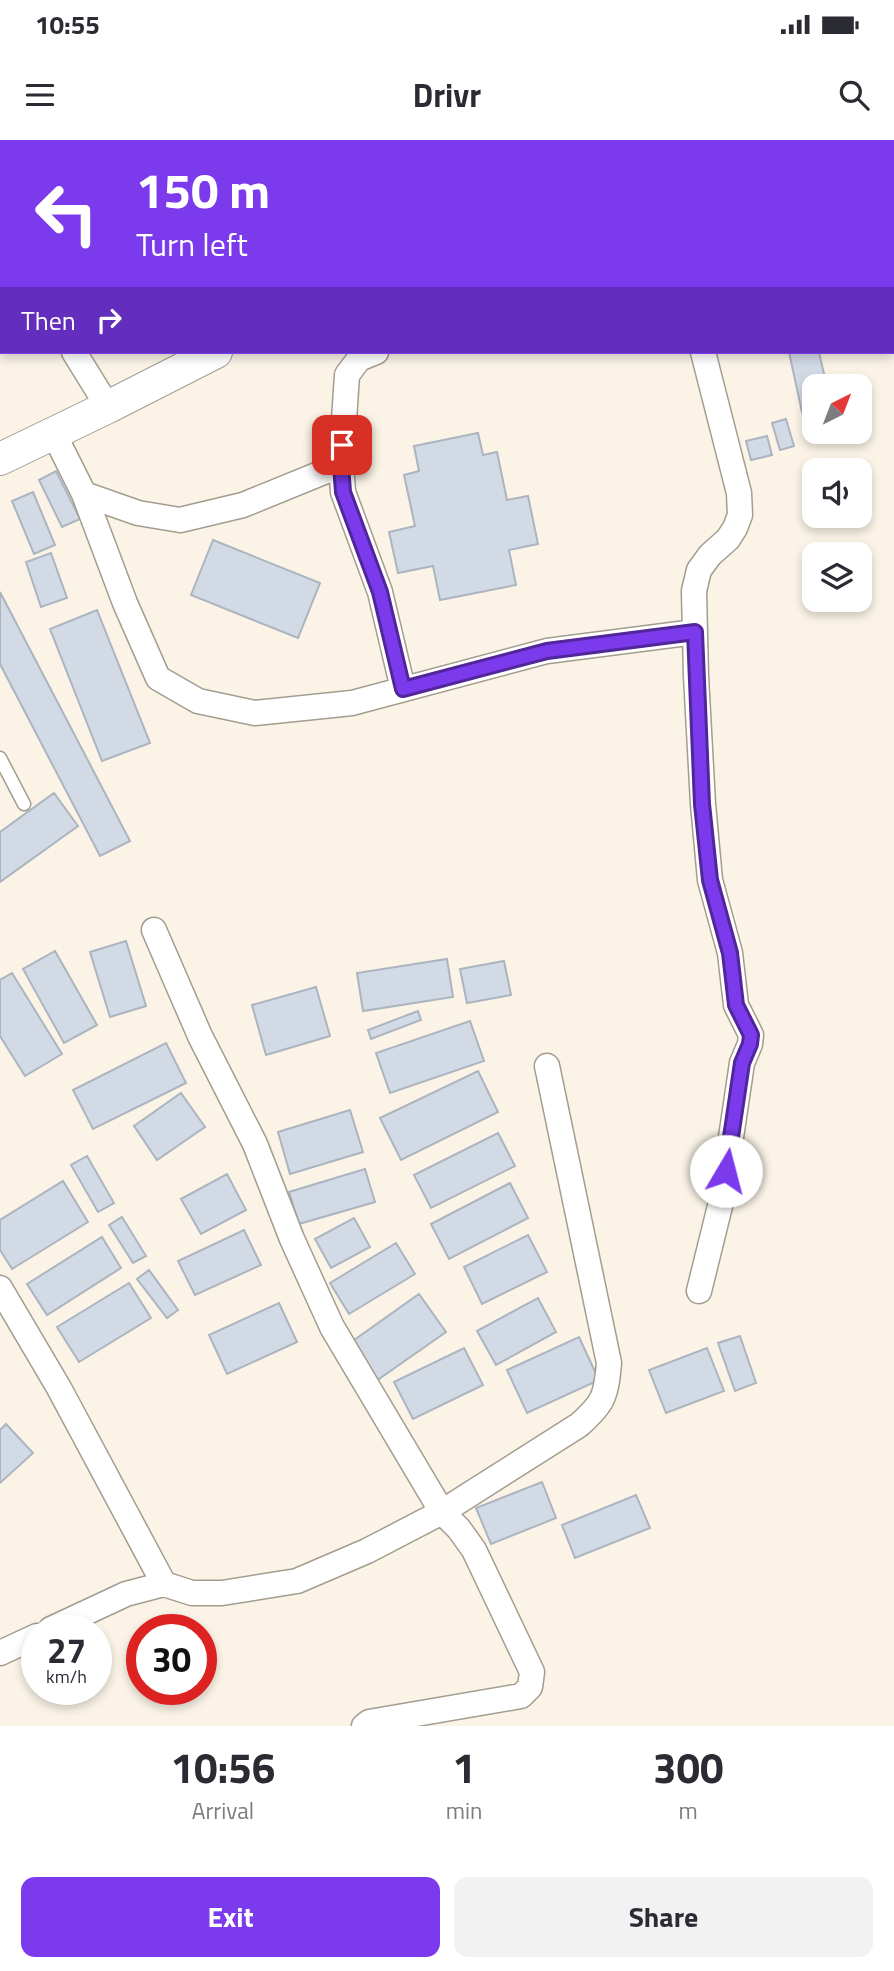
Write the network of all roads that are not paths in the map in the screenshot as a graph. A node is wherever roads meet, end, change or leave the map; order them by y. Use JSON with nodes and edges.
{"nodes":[{"id":1,"x":75,"y":354,"type":"edge"},
{"id":2,"x":212,"y":354,"type":"edge"},
{"id":3,"x":371,"y":354,"type":"edge"},
{"id":4,"x":704,"y":354,"type":"edge"},
{"id":5,"x":108,"y":407,"type":"junction"},
{"id":6,"x":54,"y":434,"type":"junction"},
{"id":7,"x":0,"y":459,"type":"edge"},
{"id":8,"x":341,"y":465,"type":"junction"},
{"id":9,"x":84,"y":494,"type":"junction"},
{"id":10,"x":695,"y":632,"type":"junction"},
{"id":11,"x":403,"y":689,"type":"junction"},
{"id":12,"x":0,"y":758,"type":"edge"},
{"id":13,"x":24,"y":804,"type":"dead end"},
{"id":14,"x":154,"y":930,"type":"dead end"},
{"id":15,"x":547,"y":1066,"type":"dead end"},
{"id":16,"x":0,"y":1288,"type":"edge"},
{"id":17,"x":699,"y":1291,"type":"dead end"},
{"id":18,"x":442,"y":1512,"type":"junction"},
{"id":19,"x":164,"y":1584,"type":"junction"},
{"id":20,"x":83,"y":1614,"type":"edge"},
{"id":21,"x":21,"y":1643,"type":"edge"},
{"id":22,"x":0,"y":1653,"type":"edge"},
{"id":23,"x":365,"y":1726,"type":"edge"}],
"edges":[{"from":1,"to":5,"type":"street"},
{"from":2,"to":5,"type":"street"},
{"from":3,"to":8,"type":"street"},
{"from":4,"to":10,"type":"street"},
{"from":5,"to":6,"type":"street"},
{"from":6,"to":7,"type":"street"},
{"from":6,"to":9,"type":"street"},
{"from":8,"to":9,"type":"street"},
{"from":8,"to":11,"type":"street"},
{"from":9,"to":11,"type":"street"},
{"from":10,"to":11,"type":"street"},
{"from":10,"to":17,"type":"street"},
{"from":12,"to":13,"type":"lane"},
{"from":14,"to":18,"type":"street"},
{"from":15,"to":18,"type":"street"},
{"from":16,"to":19,"type":"street"},
{"from":18,"to":19,"type":"street"},
{"from":18,"to":23,"type":"street"},
{"from":19,"to":20,"type":"street"},
{"from":21,"to":22,"type":"street"}]}
